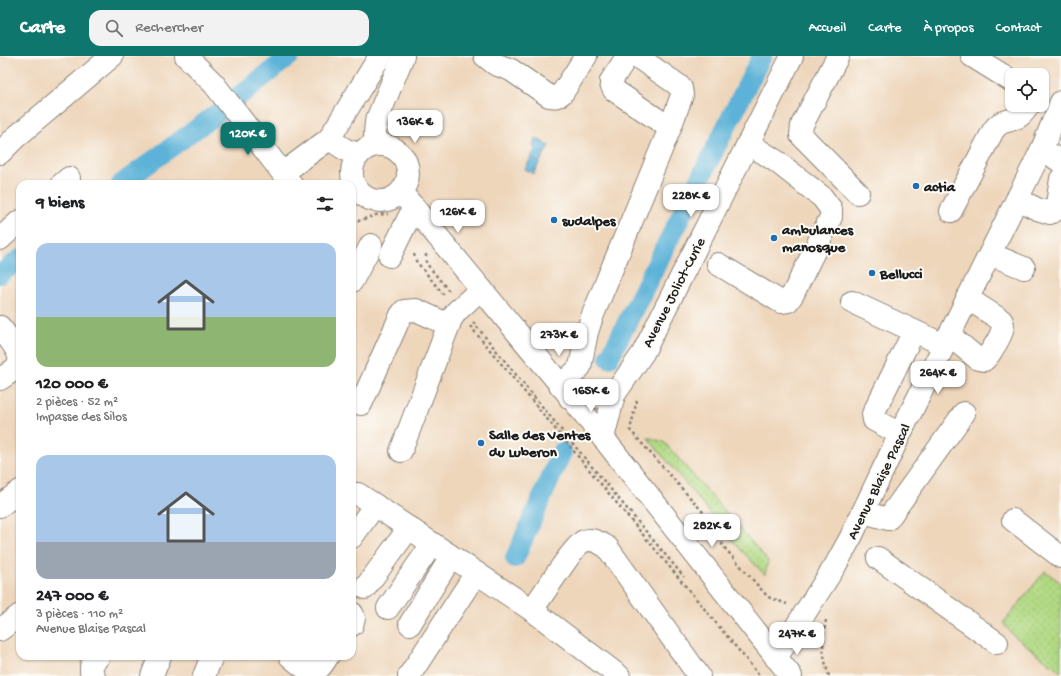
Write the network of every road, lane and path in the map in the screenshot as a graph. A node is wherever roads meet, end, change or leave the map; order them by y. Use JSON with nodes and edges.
{"nodes":[{"id":1,"x":112,"y":56,"type":"edge"},
{"id":2,"x":186,"y":56,"type":"edge"},
{"id":3,"x":380,"y":56,"type":"edge"},
{"id":4,"x":403,"y":56,"type":"edge"},
{"id":5,"x":485,"y":56,"type":"edge"},
{"id":6,"x":586,"y":56,"type":"edge"},
{"id":7,"x":792,"y":56,"type":"edge"},
{"id":8,"x":838,"y":56,"type":"edge"},
{"id":9,"x":972,"y":56,"type":"edge"},
{"id":10,"x":1005,"y":77,"type":"edge"},
{"id":11,"x":1053,"y":104,"type":"edge"},
{"id":12,"x":1023,"y":112,"type":"edge"},
{"id":13,"x":670,"y":128,"type":"dead end"},
{"id":14,"x":329,"y":139,"type":"junction"},
{"id":15,"x":1051,"y":140,"type":"edge"},
{"id":16,"x":378,"y":144,"type":"junction"},
{"id":17,"x":748,"y":144,"type":"junction"},
{"id":18,"x":0,"y":153,"type":"edge"},
{"id":19,"x":358,"y":154,"type":"junction"},
{"id":20,"x":1061,"y":162,"type":"edge"},
{"id":21,"x":287,"y":179,"type":"edge"},
{"id":22,"x":1061,"y":179,"type":"edge"},
{"id":23,"x":352,"y":180,"type":"edge"},
{"id":24,"x":356,"y":193,"type":"edge"},
{"id":25,"x":858,"y":193,"type":"dead end"},
{"id":26,"x":407,"y":199,"type":"junction"},
{"id":27,"x":1017,"y":199,"type":"junction"},
{"id":28,"x":951,"y":210,"type":"dead end"},
{"id":29,"x":16,"y":225,"type":"edge"},
{"id":30,"x":0,"y":239,"type":"edge"},
{"id":31,"x":371,"y":245,"type":"dead end"},
{"id":32,"x":427,"y":250,"type":"dead end"},
{"id":33,"x":414,"y":254,"type":"dead end"},
{"id":34,"x":990,"y":254,"type":"junction"},
{"id":35,"x":390,"y":256,"type":"dead end"},
{"id":36,"x":718,"y":264,"type":"dead end"},
{"id":37,"x":1024,"y":268,"type":"dead end"},
{"id":38,"x":356,"y":273,"type":"edge"},
{"id":39,"x":481,"y":289,"type":"junction"},
{"id":40,"x":968,"y":298,"type":"junction"},
{"id":41,"x":852,"y":302,"type":"dead end"},
{"id":42,"x":456,"y":314,"type":"junction"},
{"id":43,"x":0,"y":327,"type":"edge"},
{"id":44,"x":914,"y":331,"type":"junction"},
{"id":45,"x":946,"y":340,"type":"junction"},
{"id":46,"x":16,"y":350,"type":"edge"},
{"id":47,"x":16,"y":368,"type":"edge"},
{"id":48,"x":0,"y":379,"type":"edge"},
{"id":49,"x":566,"y":392,"type":"junction"},
{"id":50,"x":614,"y":395,"type":"junction"},
{"id":51,"x":637,"y":400,"type":"dead end"},
{"id":52,"x":361,"y":404,"type":"dead end"},
{"id":53,"x":964,"y":413,"type":"dead end"},
{"id":54,"x":900,"y":434,"type":"junction"},
{"id":55,"x":603,"y":438,"type":"junction"},
{"id":56,"x":401,"y":451,"type":"dead end"},
{"id":57,"x":16,"y":494,"type":"edge"},
{"id":58,"x":356,"y":494,"type":"edge"},
{"id":59,"x":375,"y":505,"type":"junction"},
{"id":60,"x":0,"y":506,"type":"edge"},
{"id":61,"x":863,"y":512,"type":"junction"},
{"id":62,"x":1013,"y":520,"type":"dead end"},
{"id":63,"x":409,"y":528,"type":"junction"},
{"id":64,"x":356,"y":531,"type":"edge"},
{"id":65,"x":432,"y":544,"type":"junction"},
{"id":66,"x":451,"y":557,"type":"junction"},
{"id":67,"x":1061,"y":557,"type":"edge"},
{"id":68,"x":878,"y":558,"type":"dead end"},
{"id":69,"x":476,"y":573,"type":"junction"},
{"id":70,"x":687,"y":580,"type":"dead end"},
{"id":71,"x":365,"y":588,"type":"dead end"},
{"id":72,"x":388,"y":608,"type":"dead end"},
{"id":73,"x":532,"y":610,"type":"junction"},
{"id":74,"x":816,"y":614,"type":"junction"},
{"id":75,"x":16,"y":618,"type":"edge"},
{"id":76,"x":825,"y":623,"type":"junction"},
{"id":77,"x":410,"y":624,"type":"dead end"},
{"id":78,"x":0,"y":630,"type":"edge"},
{"id":79,"x":997,"y":643,"type":"dead end"},
{"id":80,"x":776,"y":658,"type":"junction"},
{"id":81,"x":96,"y":660,"type":"edge"},
{"id":82,"x":158,"y":660,"type":"edge"},
{"id":83,"x":210,"y":660,"type":"edge"},
{"id":84,"x":295,"y":660,"type":"edge"},
{"id":85,"x":325,"y":660,"type":"edge"},
{"id":86,"x":94,"y":676,"type":"edge"},
{"id":87,"x":152,"y":676,"type":"edge"},
{"id":88,"x":204,"y":676,"type":"edge"},
{"id":89,"x":409,"y":676,"type":"edge"},
{"id":90,"x":619,"y":676,"type":"edge"},
{"id":91,"x":699,"y":676,"type":"edge"},
{"id":92,"x":760,"y":676,"type":"edge"},
{"id":93,"x":791,"y":676,"type":"edge"},
{"id":94,"x":828,"y":676,"type":"edge"}],
"edges":[{"from":1,"to":18,"type":"street"},
{"from":2,"to":21,"type":"street"},
{"from":3,"to":14,"type":"street"},
{"from":4,"to":16,"type":"street"},
{"from":5,"to":6,"type":"street"},
{"from":7,"to":17,"type":"street","name":"Avenue Joliot-Curie"},
{"from":8,"to":25,"type":"street"},
{"from":9,"to":10,"type":"street"},
{"from":11,"to":15,"type":"street","name":"Avenue Blaise Pascal"},
{"from":12,"to":28,"type":"street"},
{"from":13,"to":49,"type":"street"},
{"from":14,"to":19,"type":"street"},
{"from":14,"to":21,"type":"street"},
{"from":15,"to":20,"type":"street"},
{"from":15,"to":27,"type":"street","name":"Avenue Blaise Pascal"},
{"from":16,"to":19,"type":"street"},
{"from":16,"to":26,"type":"street"},
{"from":17,"to":36,"type":"street"},
{"from":17,"to":50,"type":"street","name":"Avenue Joliot-Curie"},
{"from":19,"to":23,"type":"street"},
{"from":22,"to":27,"type":"street"},
{"from":24,"to":26,"type":"street"},
{"from":26,"to":35,"type":"street"},
{"from":26,"to":39,"type":"street"},
{"from":27,"to":34,"type":"street","name":"Avenue Blaise Pascal"},
{"from":29,"to":30,"type":"street"},
{"from":31,"to":38,"type":"street"},
{"from":32,"to":42,"type":"path"},
{"from":33,"to":42,"type":"path"},
{"from":34,"to":37,"type":"street"},
{"from":34,"to":40,"type":"street","name":"Avenue Blaise Pascal"},
{"from":39,"to":42,"type":"street"},
{"from":39,"to":49,"type":"street"},
{"from":40,"to":45,"type":"street","name":"Avenue Blaise Pascal"},
{"from":40,"to":45,"type":"street"},
{"from":41,"to":44,"type":"street"},
{"from":42,"to":52,"type":"street"},
{"from":42,"to":56,"type":"street"},
{"from":42,"to":70,"type":"path"},
{"from":42,"to":92,"type":"path"},
{"from":43,"to":46,"type":"street"},
{"from":44,"to":45,"type":"street"},
{"from":44,"to":54,"type":"street"},
{"from":45,"to":54,"type":"street","name":"Avenue Blaise Pascal"},
{"from":47,"to":48,"type":"street"},
{"from":49,"to":50,"type":"street"},
{"from":49,"to":55,"type":"street"},
{"from":50,"to":55,"type":"street","name":"Avenue Joliot-Curie"},
{"from":51,"to":74,"type":"path"},
{"from":53,"to":61,"type":"street"},
{"from":54,"to":61,"type":"street","name":"Avenue Blaise Pascal"},
{"from":55,"to":80,"type":"street"},
{"from":57,"to":60,"type":"street"},
{"from":58,"to":59,"type":"street"},
{"from":59,"to":63,"type":"street"},
{"from":59,"to":64,"type":"street"},
{"from":61,"to":74,"type":"street","name":"Avenue Blaise Pascal"},
{"from":62,"to":67,"type":"street"},
{"from":63,"to":65,"type":"street"},
{"from":63,"to":71,"type":"street"},
{"from":65,"to":66,"type":"street"},
{"from":65,"to":72,"type":"street"},
{"from":66,"to":69,"type":"street"},
{"from":66,"to":77,"type":"street"},
{"from":68,"to":79,"type":"street"},
{"from":69,"to":73,"type":"street"},
{"from":69,"to":89,"type":"street"},
{"from":73,"to":90,"type":"street"},
{"from":73,"to":91,"type":"street"},
{"from":74,"to":76,"type":"path"},
{"from":74,"to":76,"type":"path"},
{"from":74,"to":80,"type":"street","name":"Avenue Blaise Pascal"},
{"from":75,"to":78,"type":"street"},
{"from":76,"to":94,"type":"path"},
{"from":80,"to":93,"type":"street"},
{"from":81,"to":86,"type":"street"},
{"from":82,"to":87,"type":"street"},
{"from":83,"to":88,"type":"street"},
{"from":84,"to":85,"type":"street"}]}
